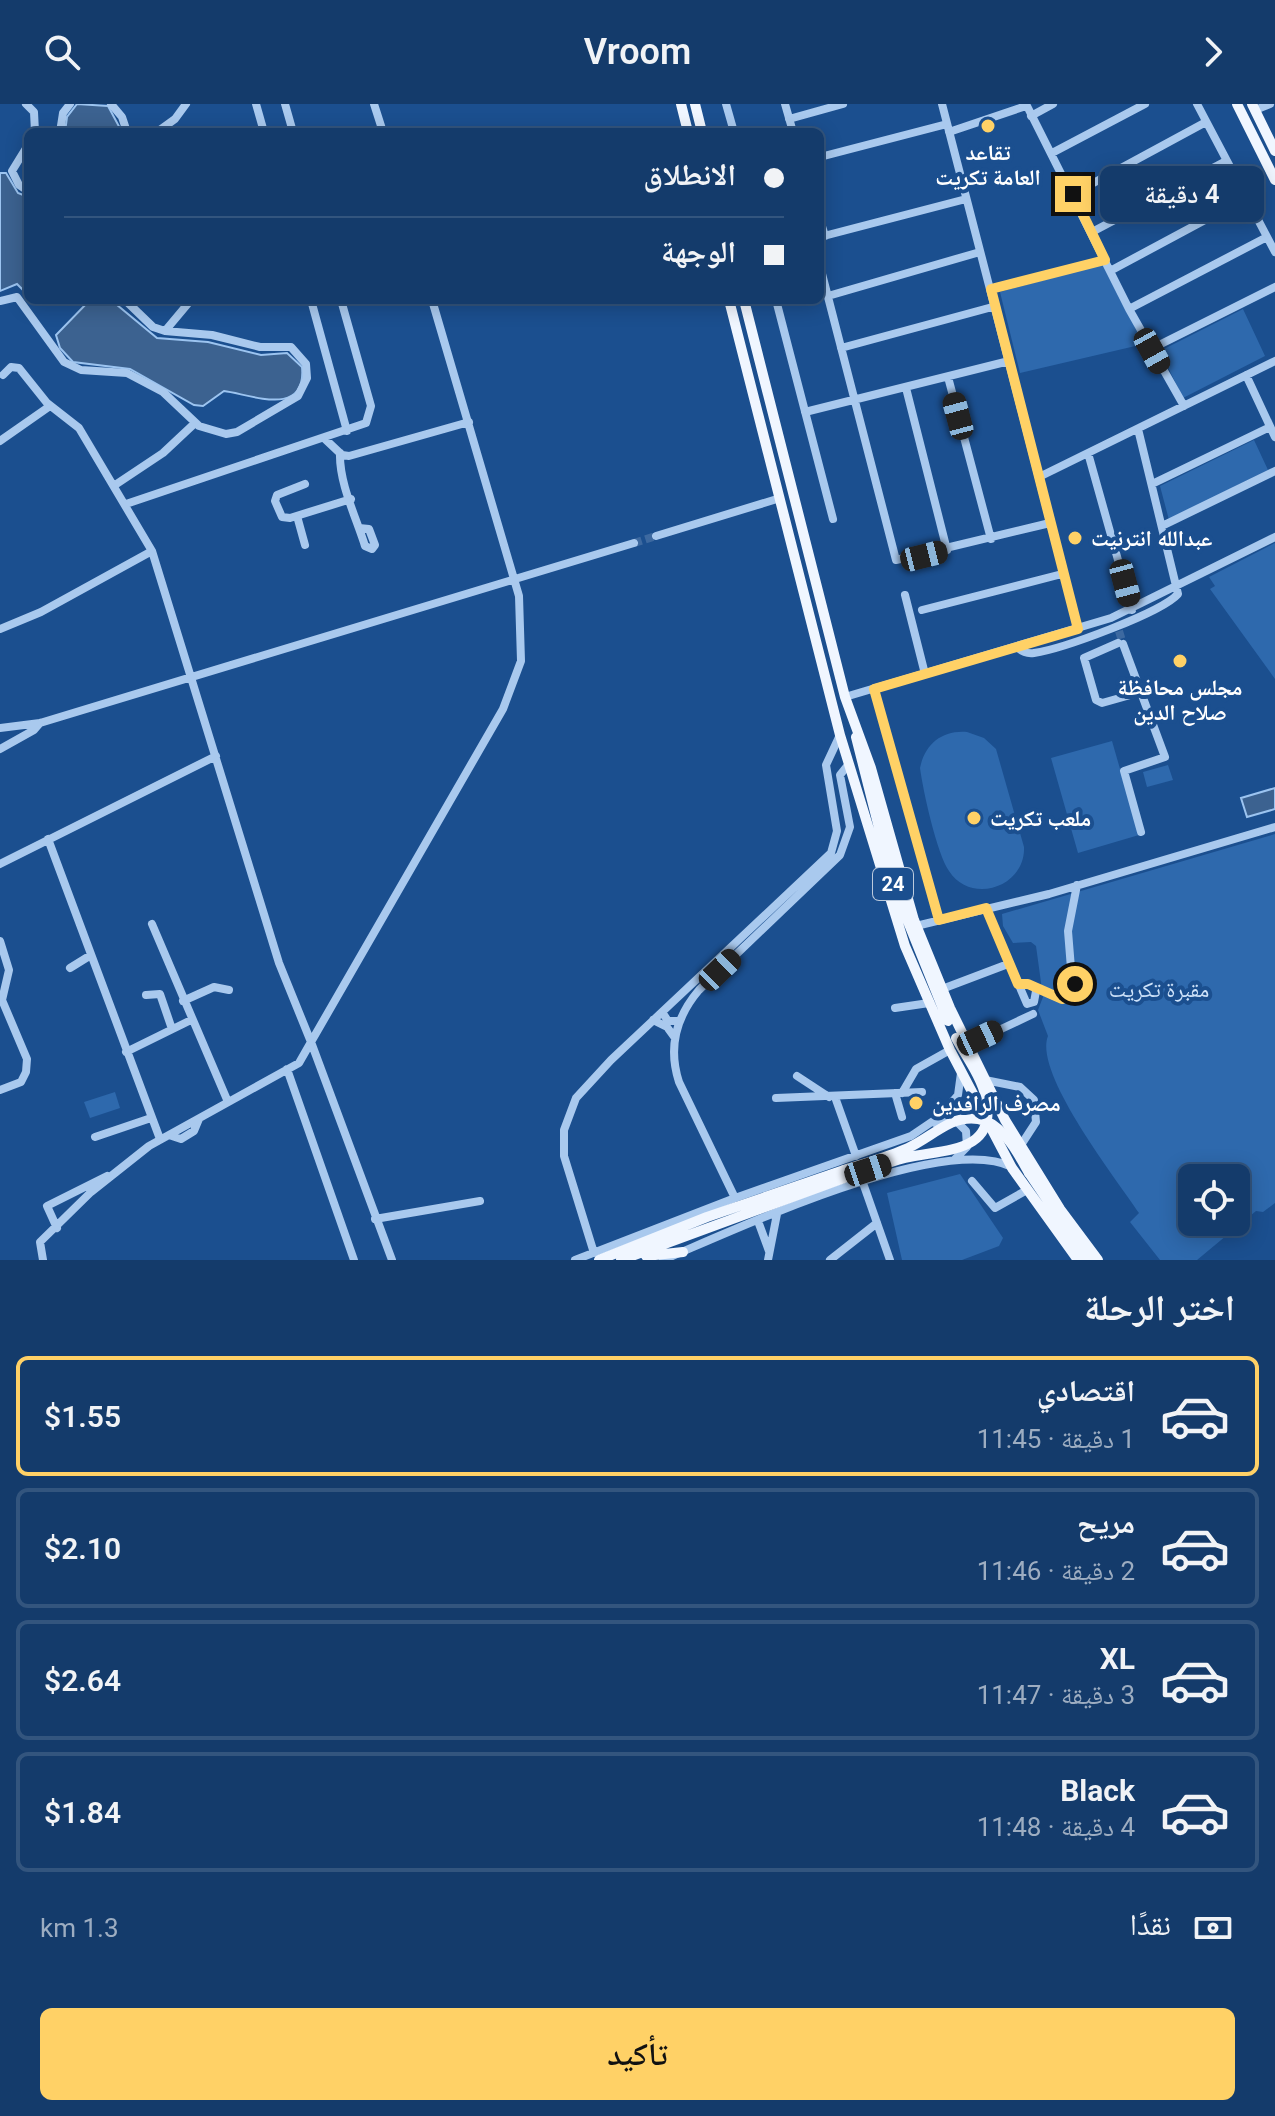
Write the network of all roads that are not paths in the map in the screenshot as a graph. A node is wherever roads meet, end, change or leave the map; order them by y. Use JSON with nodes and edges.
{"nodes":[{"id":1,"x":26,"y":104,"type":"edge"},
{"id":2,"x":70,"y":104,"type":"edge"},
{"id":3,"x":111,"y":104,"type":"edge"},
{"id":4,"x":186,"y":104,"type":"edge"},
{"id":5,"x":256,"y":104,"type":"edge"},
{"id":6,"x":285,"y":104,"type":"edge"},
{"id":7,"x":374,"y":104,"type":"edge"},
{"id":8,"x":681,"y":104,"type":"edge"},
{"id":9,"x":695,"y":104,"type":"edge"},
{"id":10,"x":726,"y":104,"type":"edge"},
{"id":11,"x":785,"y":104,"type":"edge"},
{"id":12,"x":843,"y":104,"type":"edge"},
{"id":13,"x":942,"y":104,"type":"edge"},
{"id":14,"x":1053,"y":104,"type":"edge"},
{"id":15,"x":1145,"y":104,"type":"edge"},
{"id":16,"x":1197,"y":104,"type":"edge"},
{"id":17,"x":1237,"y":104,"type":"edge"},
{"id":18,"x":1270,"y":104,"type":"edge"},
{"id":19,"x":1026,"y":105,"type":"edge"},
{"id":20,"x":1254,"y":107,"type":"edge"},
{"id":21,"x":1031,"y":116,"type":"junction"},
{"id":22,"x":789,"y":119,"type":"junction"},
{"id":23,"x":1206,"y":122,"type":"junction"},
{"id":24,"x":35,"y":128,"type":"edge"},
{"id":25,"x":61,"y":128,"type":"edge"},
{"id":26,"x":126,"y":128,"type":"edge"},
{"id":27,"x":163,"y":128,"type":"edge"},
{"id":28,"x":263,"y":128,"type":"edge"},
{"id":29,"x":292,"y":128,"type":"edge"},
{"id":30,"x":382,"y":128,"type":"edge"},
{"id":31,"x":687,"y":128,"type":"edge"},
{"id":32,"x":701,"y":128,"type":"edge"},
{"id":33,"x":733,"y":128,"type":"edge"},
{"id":34,"x":792,"y":128,"type":"edge"},
{"id":35,"x":948,"y":128,"type":"junction"},
{"id":36,"x":1275,"y":151,"type":"edge"},
{"id":37,"x":24,"y":152,"type":"edge"},
{"id":38,"x":1052,"y":153,"type":"junction"},
{"id":39,"x":824,"y":156,"type":"edge"},
{"id":40,"x":1226,"y":161,"type":"junction"},
{"id":41,"x":1275,"y":180,"type":"edge"},
{"id":42,"x":24,"y":188,"type":"edge"},
{"id":43,"x":1073,"y":194,"type":"junction"},
{"id":44,"x":1246,"y":198,"type":"junction"},
{"id":45,"x":966,"y":199,"type":"junction"},
{"id":46,"x":1092,"y":232,"type":"junction"},
{"id":47,"x":824,"y":235,"type":"edge"},
{"id":48,"x":1267,"y":237,"type":"junction"},
{"id":49,"x":980,"y":252,"type":"junction"},
{"id":50,"x":1275,"y":252,"type":"edge"},
{"id":51,"x":1105,"y":260,"type":"junction"},
{"id":52,"x":1110,"y":271,"type":"junction"},
{"id":53,"x":824,"y":281,"type":"edge"},
{"id":54,"x":1275,"y":287,"type":"edge"},
{"id":55,"x":991,"y":289,"type":"junction"},
{"id":56,"x":828,"y":296,"type":"junction"},
{"id":57,"x":0,"y":301,"type":"edge"},
{"id":58,"x":129,"y":304,"type":"edge"},
{"id":59,"x":188,"y":304,"type":"edge"},
{"id":60,"x":312,"y":304,"type":"edge"},
{"id":61,"x":342,"y":304,"type":"edge"},
{"id":62,"x":433,"y":304,"type":"edge"},
{"id":63,"x":730,"y":304,"type":"edge"},
{"id":64,"x":745,"y":304,"type":"edge"},
{"id":65,"x":777,"y":304,"type":"edge"},
{"id":66,"x":996,"y":306,"type":"junction"},
{"id":67,"x":1129,"y":309,"type":"junction"},
{"id":68,"x":165,"y":331,"type":"junction"},
{"id":69,"x":841,"y":348,"type":"junction"},
{"id":70,"x":1151,"y":349,"type":"junction"},
{"id":71,"x":1009,"y":361,"type":"junction"},
{"id":72,"x":1275,"y":361,"type":"edge"},
{"id":73,"x":3,"y":375,"type":"dead end"},
{"id":74,"x":1246,"y":375,"type":"junction"},
{"id":75,"x":948,"y":377,"type":"junction"},
{"id":76,"x":906,"y":388,"type":"junction"},
{"id":77,"x":854,"y":400,"type":"junction"},
{"id":78,"x":50,"y":406,"type":"junction"},
{"id":79,"x":1184,"y":406,"type":"junction"},
{"id":80,"x":805,"y":412,"type":"junction"},
{"id":81,"x":469,"y":422,"type":"junction"},
{"id":82,"x":195,"y":423,"type":"junction"},
{"id":83,"x":1270,"y":427,"type":"junction"},
{"id":84,"x":1138,"y":429,"type":"junction"},
{"id":85,"x":344,"y":432,"type":"junction"},
{"id":86,"x":1275,"y":437,"type":"edge"},
{"id":87,"x":325,"y":439,"type":"junction"},
{"id":88,"x":0,"y":441,"type":"edge"},
{"id":89,"x":339,"y":451,"type":"junction"},
{"id":90,"x":1088,"y":453,"type":"junction"},
{"id":91,"x":1275,"y":471,"type":"edge"},
{"id":92,"x":1039,"y":477,"type":"junction"},
{"id":93,"x":305,"y":484,"type":"dead end"},
{"id":94,"x":1152,"y":484,"type":"junction"},
{"id":95,"x":115,"y":485,"type":"junction"},
{"id":96,"x":789,"y":486,"type":"junction"},
{"id":97,"x":776,"y":494,"type":"junction"},
{"id":98,"x":351,"y":499,"type":"junction"},
{"id":99,"x":126,"y":504,"type":"junction"},
{"id":100,"x":297,"y":516,"type":"junction"},
{"id":101,"x":833,"y":519,"type":"dead end"},
{"id":102,"x":1050,"y":523,"type":"junction"},
{"id":103,"x":1162,"y":526,"type":"junction"},
{"id":104,"x":359,"y":528,"type":"dead end"},
{"id":105,"x":656,"y":536,"type":"tunnel mouth"},
{"id":106,"x":1275,"y":537,"type":"edge"},
{"id":107,"x":991,"y":539,"type":"junction"},
{"id":108,"x":634,"y":543,"type":"tunnel mouth"},
{"id":109,"x":305,"y":545,"type":"dead end"},
{"id":110,"x":947,"y":550,"type":"junction"},
{"id":111,"x":152,"y":551,"type":"junction"},
{"id":112,"x":1062,"y":574,"type":"junction"},
{"id":113,"x":515,"y":579,"type":"junction"},
{"id":114,"x":1178,"y":586,"type":"junction"},
{"id":115,"x":905,"y":595,"type":"dead end"},
{"id":116,"x":922,"y":610,"type":"dead end"},
{"id":117,"x":1132,"y":610,"type":"junction"},
{"id":118,"x":0,"y":615,"type":"edge"},
{"id":119,"x":3,"y":628,"type":"edge"},
{"id":120,"x":1078,"y":629,"type":"junction"},
{"id":121,"x":1017,"y":647,"type":"junction"},
{"id":122,"x":925,"y":674,"type":"junction"},
{"id":123,"x":191,"y":676,"type":"junction"},
{"id":124,"x":874,"y":689,"type":"junction"},
{"id":125,"x":1141,"y":692,"type":"junction"},
{"id":126,"x":845,"y":697,"type":"junction"},
{"id":127,"x":40,"y":723,"type":"junction"},
{"id":128,"x":854,"y":723,"type":"junction"},
{"id":129,"x":0,"y":730,"type":"edge"},
{"id":130,"x":840,"y":735,"type":"junction"},
{"id":131,"x":3,"y":748,"type":"edge"},
{"id":132,"x":216,"y":756,"type":"junction"},
{"id":133,"x":848,"y":765,"type":"junction"},
{"id":134,"x":1275,"y":827,"type":"edge"},
{"id":135,"x":1141,"y":832,"type":"dead end"},
{"id":136,"x":48,"y":839,"type":"junction"},
{"id":137,"x":0,"y":864,"type":"edge"},
{"id":138,"x":1077,"y":885,"type":"junction"},
{"id":139,"x":986,"y":908,"type":"junction"},
{"id":140,"x":939,"y":920,"type":"junction"},
{"id":141,"x":152,"y":924,"type":"dead end"},
{"id":142,"x":916,"y":926,"type":"junction"},
{"id":143,"x":0,"y":941,"type":"edge"},
{"id":144,"x":91,"y":955,"type":"junction"},
{"id":145,"x":72,"y":962,"type":"dead end"},
{"id":146,"x":1008,"y":964,"type":"junction"},
{"id":147,"x":1018,"y":984,"type":"junction"},
{"id":148,"x":942,"y":989,"type":"junction"},
{"id":149,"x":229,"y":990,"type":"dead end"},
{"id":150,"x":1036,"y":991,"type":"junction"},
{"id":151,"x":146,"y":995,"type":"dead end"},
{"id":152,"x":183,"y":1001,"type":"junction"},
{"id":153,"x":929,"y":1003,"type":"junction"},
{"id":154,"x":895,"y":1008,"type":"dead end"},
{"id":155,"x":662,"y":1012,"type":"junction"},
{"id":156,"x":1033,"y":1014,"type":"dead end"},
{"id":157,"x":191,"y":1020,"type":"junction"},
{"id":158,"x":653,"y":1020,"type":"junction"},
{"id":159,"x":679,"y":1021,"type":"junction"},
{"id":160,"x":172,"y":1029,"type":"junction"},
{"id":161,"x":675,"y":1038,"type":"junction"},
{"id":162,"x":311,"y":1042,"type":"junction"},
{"id":163,"x":967,"y":1045,"type":"junction"},
{"id":164,"x":950,"y":1050,"type":"junction"},
{"id":165,"x":126,"y":1052,"type":"junction"},
{"id":166,"x":287,"y":1069,"type":"junction"},
{"id":167,"x":961,"y":1072,"type":"junction"},
{"id":168,"x":797,"y":1076,"type":"dead end"},
{"id":169,"x":985,"y":1080,"type":"junction"},
{"id":170,"x":0,"y":1090,"type":"edge"},
{"id":171,"x":922,"y":1092,"type":"dead end"},
{"id":172,"x":898,"y":1093,"type":"junction"},
{"id":173,"x":832,"y":1097,"type":"junction"},
{"id":174,"x":776,"y":1098,"type":"dead end"},
{"id":175,"x":228,"y":1102,"type":"junction"},
{"id":176,"x":902,"y":1117,"type":"dead end"},
{"id":177,"x":151,"y":1118,"type":"junction"},
{"id":178,"x":921,"y":1131,"type":"junction"},
{"id":179,"x":95,"y":1137,"type":"dead end"},
{"id":180,"x":164,"y":1137,"type":"junction"},
{"id":181,"x":1021,"y":1145,"type":"junction"},
{"id":182,"x":856,"y":1156,"type":"junction"},
{"id":183,"x":942,"y":1162,"type":"junction"},
{"id":184,"x":1012,"y":1168,"type":"junction"},
{"id":185,"x":845,"y":1174,"type":"junction"},
{"id":186,"x":111,"y":1175,"type":"junction"},
{"id":187,"x":972,"y":1181,"type":"dead end"},
{"id":188,"x":863,"y":1183,"type":"junction"},
{"id":189,"x":1027,"y":1190,"type":"junction"},
{"id":190,"x":735,"y":1198,"type":"junction"},
{"id":191,"x":480,"y":1201,"type":"dead end"},
{"id":192,"x":711,"y":1207,"type":"junction"},
{"id":193,"x":723,"y":1212,"type":"junction"},
{"id":194,"x":777,"y":1214,"type":"junction"},
{"id":195,"x":375,"y":1219,"type":"junction"},
{"id":196,"x":758,"y":1221,"type":"junction"},
{"id":197,"x":877,"y":1223,"type":"junction"},
{"id":198,"x":57,"y":1228,"type":"junction"},
{"id":199,"x":637,"y":1237,"type":"junction"},
{"id":200,"x":683,"y":1252,"type":"junction"},
{"id":201,"x":597,"y":1256,"type":"edge"},
{"id":202,"x":768,"y":1256,"type":"edge"},
{"id":203,"x":623,"y":1257,"type":"edge"},
{"id":204,"x":43,"y":1260,"type":"edge"},
{"id":205,"x":354,"y":1260,"type":"edge"},
{"id":206,"x":392,"y":1260,"type":"edge"},
{"id":207,"x":575,"y":1260,"type":"edge"},
{"id":208,"x":663,"y":1260,"type":"edge"},
{"id":209,"x":830,"y":1260,"type":"edge"},
{"id":210,"x":890,"y":1260,"type":"edge"},
{"id":211,"x":1078,"y":1260,"type":"edge"},
{"id":212,"x":1088,"y":1260,"type":"edge"},
{"id":213,"x":1098,"y":1260,"type":"edge"}],
"edges":[{"from":1,"to":24,"type":"street"},
{"from":2,"to":25,"type":"street"},
{"from":3,"to":26,"type":"street"},
{"from":4,"to":27,"type":"street"},
{"from":5,"to":28,"type":"street"},
{"from":6,"to":29,"type":"street"},
{"from":7,"to":30,"type":"street"},
{"from":8,"to":31,"type":"main road"},
{"from":9,"to":32,"type":"main road"},
{"from":10,"to":33,"type":"street"},
{"from":11,"to":22,"type":"street"},
{"from":12,"to":22,"type":"street"},
{"from":13,"to":35,"type":"street"},
{"from":14,"to":21,"type":"street"},
{"from":15,"to":38,"type":"street"},
{"from":16,"to":23,"type":"street"},
{"from":17,"to":41,"type":"main road"},
{"from":18,"to":20,"type":"street"},
{"from":19,"to":21,"type":"street"},
{"from":19,"to":35,"type":"street"},
{"from":20,"to":36,"type":"main road"},
{"from":21,"to":38,"type":"street"},
{"from":22,"to":34,"type":"street"},
{"from":23,"to":40,"type":"street"},
{"from":23,"to":43,"type":"street"},
{"from":35,"to":39,"type":"street"},
{"from":35,"to":45,"type":"street"},
{"from":37,"to":42,"type":"street"},
{"from":38,"to":43,"type":"street"},
{"from":40,"to":44,"type":"street"},
{"from":40,"to":46,"type":"street"},
{"from":43,"to":46,"type":"street"},
{"from":44,"to":48,"type":"street"},
{"from":44,"to":52,"type":"street"},
{"from":45,"to":47,"type":"street"},
{"from":45,"to":49,"type":"street"},
{"from":46,"to":51,"type":"street"},
{"from":48,"to":50,"type":"street"},
{"from":48,"to":67,"type":"street"},
{"from":49,"to":55,"type":"street"},
{"from":49,"to":56,"type":"street"},
{"from":51,"to":52,"type":"street"},
{"from":51,"to":55,"type":"street"},
{"from":52,"to":67,"type":"street"},
{"from":53,"to":56,"type":"street"},
{"from":54,"to":70,"type":"street"},
{"from":55,"to":66,"type":"street"},
{"from":56,"to":69,"type":"street"},
{"from":57,"to":82,"type":"street"},
{"from":58,"to":68,"type":"street"},
{"from":59,"to":68,"type":"street"},
{"from":60,"to":85,"type":"street"},
{"from":61,"to":85,"type":"street"},
{"from":62,"to":81,"type":"street"},
{"from":63,"to":97,"type":"main road"},
{"from":64,"to":96,"type":"main road"},
{"from":65,"to":80,"type":"street"},
{"from":66,"to":69,"type":"street"},
{"from":66,"to":71,"type":"street"},
{"from":67,"to":70,"type":"street"},
{"from":68,"to":82,"type":"street"},
{"from":69,"to":77,"type":"street"},
{"from":70,"to":79,"type":"street"},
{"from":71,"to":75,"type":"street"},
{"from":71,"to":92,"type":"street"},
{"from":72,"to":74,"type":"street"},
{"from":73,"to":78,"type":"street"},
{"from":74,"to":79,"type":"street"},
{"from":74,"to":83,"type":"street"},
{"from":75,"to":76,"type":"street"},
{"from":75,"to":107,"type":"street"},
{"from":76,"to":77,"type":"street"},
{"from":76,"to":110,"type":"street"},
{"from":77,"to":80,"type":"street"},
{"from":77,"to":110,"type":"street"},
{"from":78,"to":88,"type":"street"},
{"from":78,"to":95,"type":"street"},
{"from":79,"to":84,"type":"street"},
{"from":80,"to":101,"type":"street"},
{"from":81,"to":89,"type":"street"},
{"from":81,"to":113,"type":"street"},
{"from":82,"to":95,"type":"street"},
{"from":83,"to":86,"type":"street"},
{"from":83,"to":94,"type":"street"},
{"from":84,"to":90,"type":"street"},
{"from":84,"to":94,"type":"street"},
{"from":85,"to":87,"type":"street"},
{"from":85,"to":89,"type":"street"},
{"from":87,"to":89,"type":"street"},
{"from":87,"to":99,"type":"street"},
{"from":89,"to":98,"type":"street"},
{"from":90,"to":92,"type":"street"},
{"from":90,"to":117,"type":"street"},
{"from":91,"to":103,"type":"street"},
{"from":92,"to":102,"type":"street"},
{"from":93,"to":100,"type":"street"},
{"from":94,"to":103,"type":"street"},
{"from":95,"to":99,"type":"street"},
{"from":96,"to":97,"type":"main road"},
{"from":96,"to":126,"type":"main road"},
{"from":97,"to":105,"type":"street"},
{"from":97,"to":130,"type":"main road"},
{"from":98,"to":100,"type":"street"},
{"from":98,"to":104,"type":"street"},
{"from":99,"to":111,"type":"street"},
{"from":100,"to":109,"type":"street"},
{"from":102,"to":107,"type":"street"},
{"from":102,"to":112,"type":"street"},
{"from":103,"to":114,"type":"street"},
{"from":106,"to":114,"type":"street"},
{"from":107,"to":110,"type":"street"},
{"from":108,"to":113,"type":"street"},
{"from":111,"to":119,"type":"street"},
{"from":111,"to":123,"type":"street"},
{"from":112,"to":116,"type":"street"},
{"from":112,"to":120,"type":"street"},
{"from":113,"to":123,"type":"street"},
{"from":113,"to":162,"type":"street"},
{"from":114,"to":117,"type":"street"},
{"from":114,"to":121,"type":"street"},
{"from":115,"to":122,"type":"street"},
{"from":117,"to":120,"type":"street"},
{"from":118,"to":119,"type":"street"},
{"from":120,"to":121,"type":"street"},
{"from":121,"to":122,"type":"street"},
{"from":122,"to":124,"type":"street"},
{"from":123,"to":127,"type":"street"},
{"from":123,"to":132,"type":"street"},
{"from":124,"to":126,"type":"street"},
{"from":124,"to":140,"type":"street"},
{"from":125,"to":125,"type":"street"},
{"from":125,"to":135,"type":"street"},
{"from":126,"to":128,"type":"main road"},
{"from":127,"to":129,"type":"street"},
{"from":127,"to":131,"type":"street"},
{"from":128,"to":142,"type":"main road"},
{"from":128,"to":185,"type":"main road","number":"24","bridge":true},
{"from":129,"to":131,"type":"street"},
{"from":130,"to":133,"type":"main road"},
{"from":130,"to":155,"type":"street"},
{"from":132,"to":136,"type":"street"},
{"from":132,"to":162,"type":"street"},
{"from":133,"to":153,"type":"main road"},
{"from":133,"to":159,"type":"street"},
{"from":134,"to":138,"type":"street"},
{"from":136,"to":137,"type":"street"},
{"from":136,"to":144,"type":"street"},
{"from":138,"to":139,"type":"street"},
{"from":138,"to":150,"type":"street"},
{"from":139,"to":140,"type":"street"},
{"from":139,"to":146,"type":"street"},
{"from":140,"to":142,"type":"street"},
{"from":141,"to":152,"type":"street"},
{"from":142,"to":148,"type":"main road"},
{"from":143,"to":170,"type":"street"},
{"from":144,"to":145,"type":"street"},
{"from":144,"to":165,"type":"street"},
{"from":146,"to":147,"type":"street"},
{"from":146,"to":148,"type":"street"},
{"from":147,"to":150,"type":"street"},
{"from":147,"to":150,"type":"street"},
{"from":148,"to":163,"type":"main road"},
{"from":149,"to":152,"type":"street"},
{"from":151,"to":160,"type":"street"},
{"from":152,"to":157,"type":"street"},
{"from":153,"to":154,"type":"street"},
{"from":153,"to":164,"type":"main road"},
{"from":155,"to":158,"type":"street"},
{"from":155,"to":159,"type":"street"},
{"from":156,"to":163,"type":"street"},
{"from":157,"to":160,"type":"street"},
{"from":157,"to":175,"type":"street"},
{"from":158,"to":161,"type":"street"},
{"from":158,"to":201,"type":"street"},
{"from":159,"to":161,"type":"street"},
{"from":160,"to":165,"type":"street"},
{"from":161,"to":190,"type":"street"},
{"from":162,"to":166,"type":"street"},
{"from":162,"to":195,"type":"street"},
{"from":163,"to":169,"type":"main road"},
{"from":164,"to":167,"type":"main road"},
{"from":164,"to":172,"type":"street"},
{"from":165,"to":177,"type":"street"},
{"from":166,"to":175,"type":"street"},
{"from":166,"to":205,"type":"street"},
{"from":167,"to":178,"type":"street"},
{"from":167,"to":184,"type":"main road"},
{"from":168,"to":173,"type":"street"},
{"from":169,"to":181,"type":"main road"},
{"from":169,"to":181,"type":"street"},
{"from":171,"to":172,"type":"street"},
{"from":172,"to":173,"type":"street"},
{"from":172,"to":176,"type":"street"},
{"from":173,"to":174,"type":"street"},
{"from":173,"to":182,"type":"street"},
{"from":175,"to":180,"type":"street"},
{"from":177,"to":179,"type":"street"},
{"from":177,"to":180,"type":"street"},
{"from":178,"to":182,"type":"street"},
{"from":178,"to":183,"type":"street"},
{"from":180,"to":186,"type":"street"},
{"from":181,"to":213,"type":"main road"},
{"from":182,"to":190,"type":"street"},
{"from":183,"to":184,"type":"street"},
{"from":183,"to":188,"type":"street"},
{"from":184,"to":189,"type":"main road"},
{"from":185,"to":193,"type":"main road","number":"24"},
{"from":185,"to":203,"type":"main road","number":"24"},
{"from":185,"to":212,"type":"main road","number":"24","bridge":true},
{"from":186,"to":198,"type":"street"},
{"from":186,"to":198,"type":"street"},
{"from":187,"to":189,"type":"street"},
{"from":188,"to":194,"type":"street"},
{"from":188,"to":197,"type":"street"},
{"from":189,"to":211,"type":"main road"},
{"from":190,"to":192,"type":"street"},
{"from":191,"to":195,"type":"street"},
{"from":192,"to":193,"type":"main road"},
{"from":192,"to":199,"type":"street"},
{"from":193,"to":203,"type":"main road","number":"24"},
{"from":194,"to":196,"type":"street"},
{"from":194,"to":202,"type":"street"},
{"from":195,"to":206,"type":"street"},
{"from":196,"to":200,"type":"street"},
{"from":196,"to":202,"type":"street"},
{"from":197,"to":209,"type":"street"},
{"from":197,"to":210,"type":"street"},
{"from":198,"to":204,"type":"street"},
{"from":199,"to":201,"type":"street"},
{"from":199,"to":203,"type":"main road"},
{"from":200,"to":203,"type":"main road"},
{"from":200,"to":208,"type":"street"},
{"from":201,"to":203,"type":"main road","number":"24"},
{"from":201,"to":207,"type":"street"}]}
